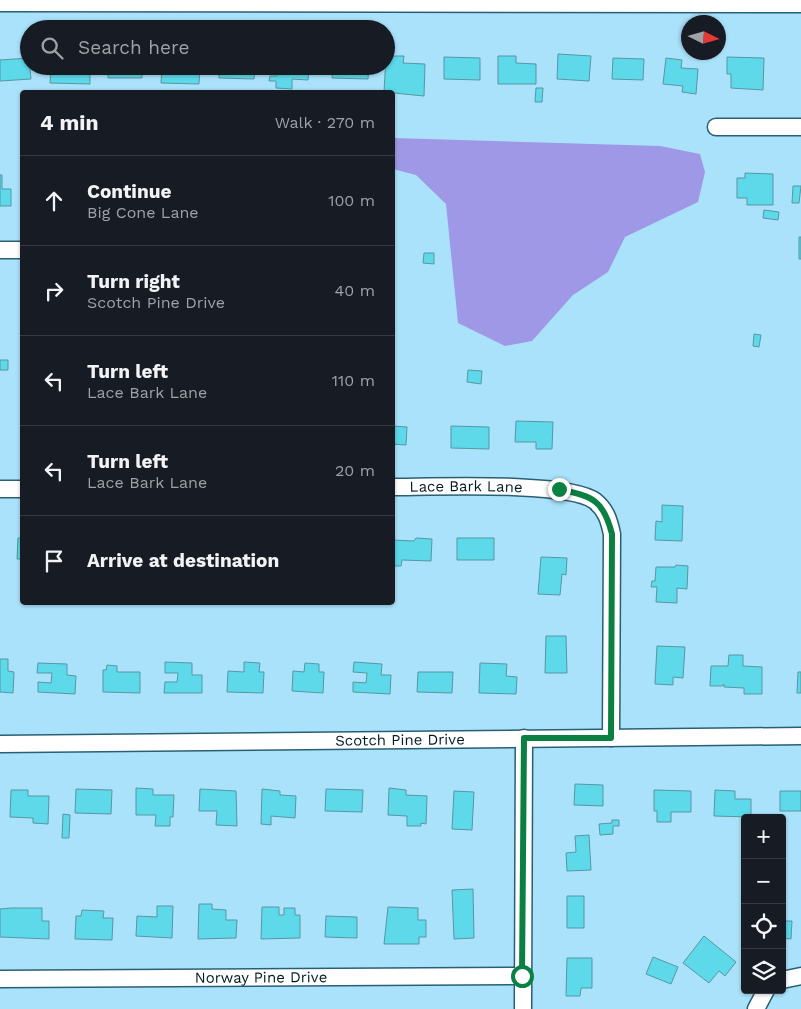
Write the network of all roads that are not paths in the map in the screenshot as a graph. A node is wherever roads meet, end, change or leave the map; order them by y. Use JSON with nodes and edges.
{"nodes":[{"id":1,"x":0,"y":3,"type":"edge"},
{"id":2,"x":578,"y":3,"type":"edge"},
{"id":3,"x":801,"y":4,"type":"edge"},
{"id":4,"x":716,"y":127,"type":"dead end"},
{"id":5,"x":801,"y":127,"type":"edge"},
{"id":6,"x":0,"y":250,"type":"edge"},
{"id":7,"x":20,"y":250,"type":"edge"},
{"id":8,"x":395,"y":487,"type":"edge"},
{"id":9,"x":0,"y":489,"type":"edge"},
{"id":10,"x":20,"y":489,"type":"edge"},
{"id":11,"x":801,"y":736,"type":"edge"},
{"id":12,"x":524,"y":738,"type":"junction"},
{"id":13,"x":611,"y":738,"type":"junction"},
{"id":14,"x":0,"y":744,"type":"edge"},
{"id":15,"x":522,"y":976,"type":"junction"},
{"id":16,"x":801,"y":976,"type":"edge"},
{"id":17,"x":0,"y":979,"type":"edge"},
{"id":18,"x":786,"y":979,"type":"edge"},
{"id":19,"x":764,"y":994,"type":"edge"},
{"id":20,"x":522,"y":1009,"type":"edge"},
{"id":21,"x":756,"y":1009,"type":"edge"}],
"edges":[{"from":1,"to":2,"type":"street"},
{"from":2,"to":3,"type":"street"},
{"from":4,"to":5,"type":"street"},
{"from":6,"to":7,"type":"street"},
{"from":8,"to":13,"type":"street","name":"Lace Bark Lane"},
{"from":9,"to":10,"type":"street"},
{"from":11,"to":13,"type":"street","name":"Scotch Pine Drive"},
{"from":12,"to":13,"type":"street","name":"Scotch Pine Drive"},
{"from":12,"to":14,"type":"street","name":"Scotch Pine Drive"},
{"from":12,"to":15,"type":"street"},
{"from":15,"to":17,"type":"street","name":"Norway Pine Drive"},
{"from":15,"to":20,"type":"street"},
{"from":16,"to":18,"type":"street"},
{"from":19,"to":21,"type":"street"}]}
